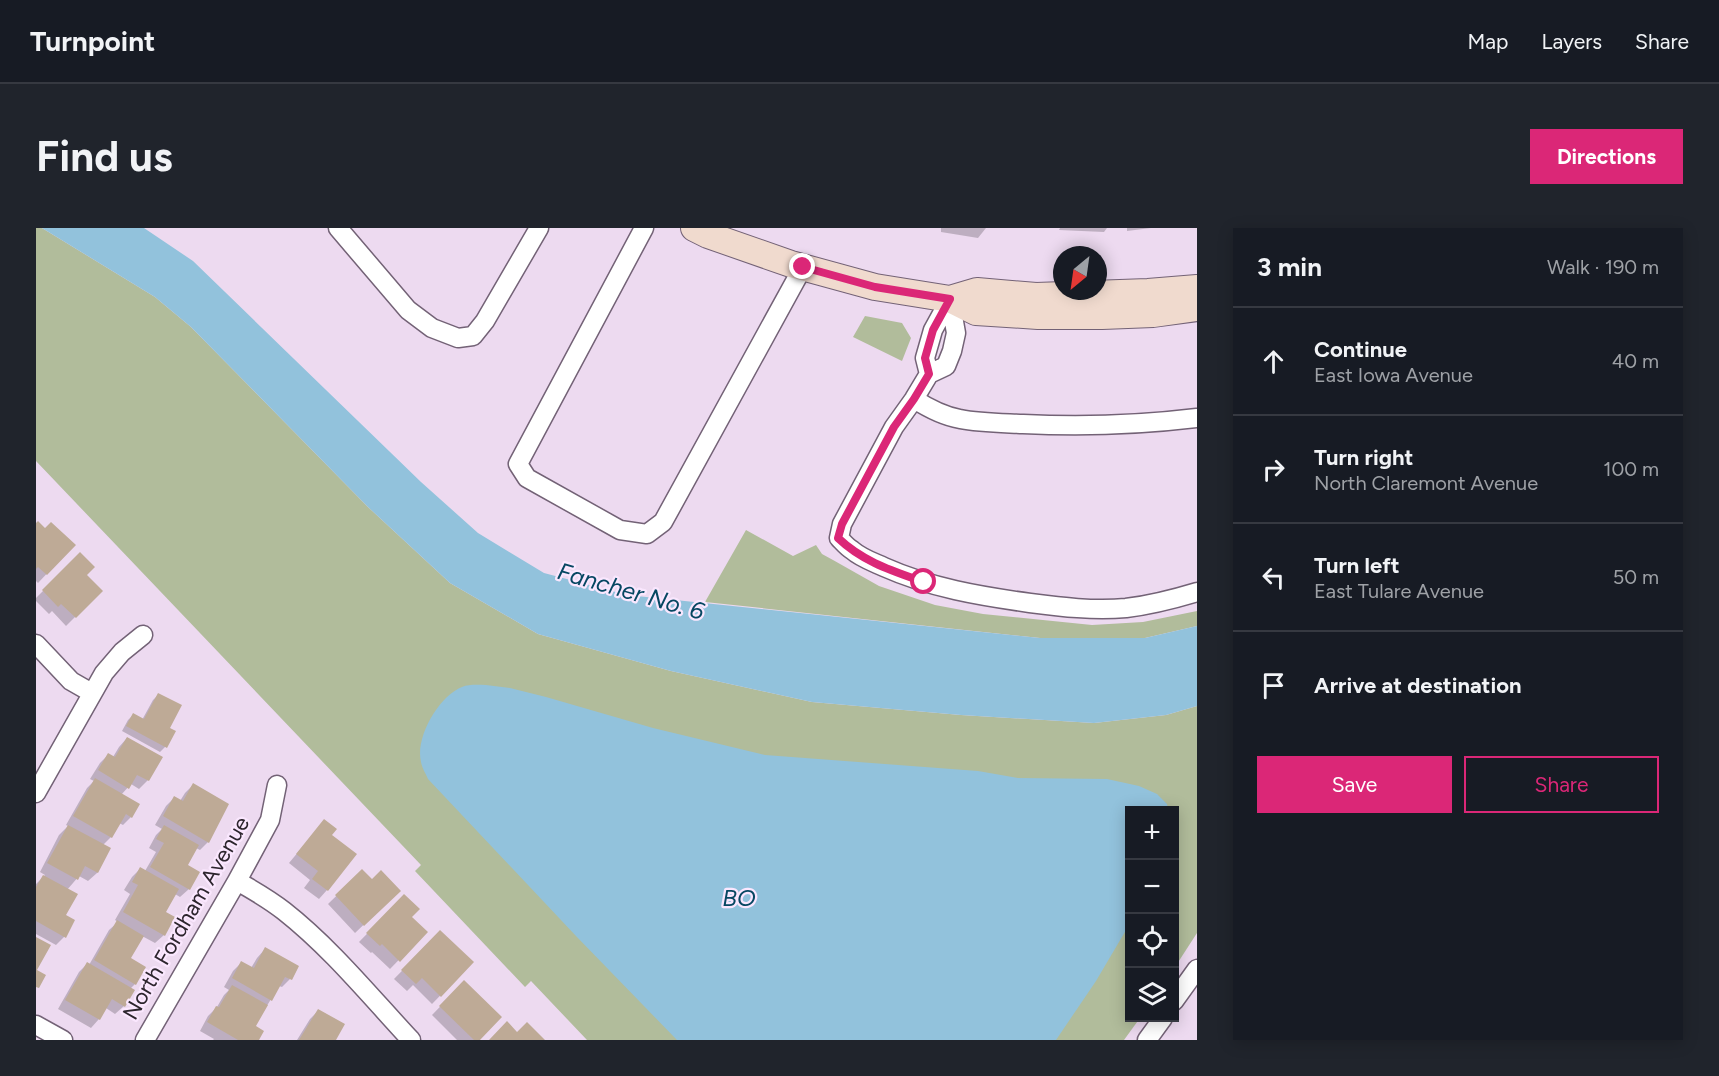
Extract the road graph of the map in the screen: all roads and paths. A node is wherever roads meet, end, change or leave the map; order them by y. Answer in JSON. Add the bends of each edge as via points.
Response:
{"nodes":[{"id":1,"x":338,"y":228,"type":"edge"},
{"id":2,"x":539,"y":228,"type":"edge"},
{"id":3,"x":644,"y":228,"type":"edge"},
{"id":4,"x":694,"y":228,"type":"edge"},
{"id":5,"x":803,"y":267,"type":"junction"},
{"id":6,"x":1197,"y":288,"type":"edge"},
{"id":7,"x":950,"y":299,"type":"junction"},
{"id":8,"x":1197,"y":308,"type":"edge"},
{"id":9,"x":914,"y":399,"type":"junction"},
{"id":10,"x":1197,"y":418,"type":"edge"},
{"id":11,"x":1197,"y":592,"type":"edge"},
{"id":12,"x":143,"y":635,"type":"dead end"},
{"id":13,"x":36,"y":644,"type":"edge"},
{"id":14,"x":92,"y":693,"type":"junction"},
{"id":15,"x":277,"y":785,"type":"dead end"},
{"id":16,"x":36,"y":792,"type":"edge"},
{"id":17,"x":237,"y":881,"type":"junction"},
{"id":18,"x":1197,"y":969,"type":"edge"},
{"id":19,"x":1179,"y":994,"type":"edge"},
{"id":20,"x":1160,"y":1022,"type":"edge"},
{"id":21,"x":36,"y":1024,"type":"edge"},
{"id":22,"x":408,"y":1039,"type":"edge"},
{"id":23,"x":63,"y":1040,"type":"edge"},
{"id":24,"x":145,"y":1040,"type":"edge"},
{"id":25,"x":1147,"y":1040,"type":"edge"}],
"edges":[{"from":1,"to":2,"type":"street","via":[[408,310],[432,327],[458,338],[473,336],[485,321]]},
{"from":3,"to":5,"type":"street","via":[[518,464],[527,478],[620,530],[647,534],[663,522]]},
{"from":4,"to":5,"type":"street"},
{"from":5,"to":7,"type":"street","via":[[875,287]]},
{"from":6,"to":7,"type":"street","via":[[1048,296],[977,291]]},
{"from":7,"to":8,"type":"street","via":[[976,312],[1038,316],[1153,314]]},
{"from":7,"to":9,"type":"street","via":[[956,333],[952,351],[946,366],[929,374]]},
{"from":9,"to":10,"type":"street","via":[[959,419],[1008,424],[1117,425]]},
{"from":9,"to":11,"type":"street","via":[[842,524],[838,538],[851,550],[924,582],[1001,599],[1082,608],[1125,608]]},
{"from":12,"to":14,"type":"street","via":[[122,652]]},
{"from":13,"to":14,"type":"street","via":[[71,681]]},
{"from":14,"to":16,"type":"street"},
{"from":15,"to":17,"type":"street","name":"North Fordham Avenue","via":[[270,820]]},
{"from":17,"to":22,"type":"street","via":[[284,911],[326,949]]},
{"from":17,"to":24,"type":"street","name":"North Fordham Avenue"},
{"from":18,"to":19,"type":"street"},
{"from":20,"to":25,"type":"street"},
{"from":21,"to":23,"type":"street"}]}
